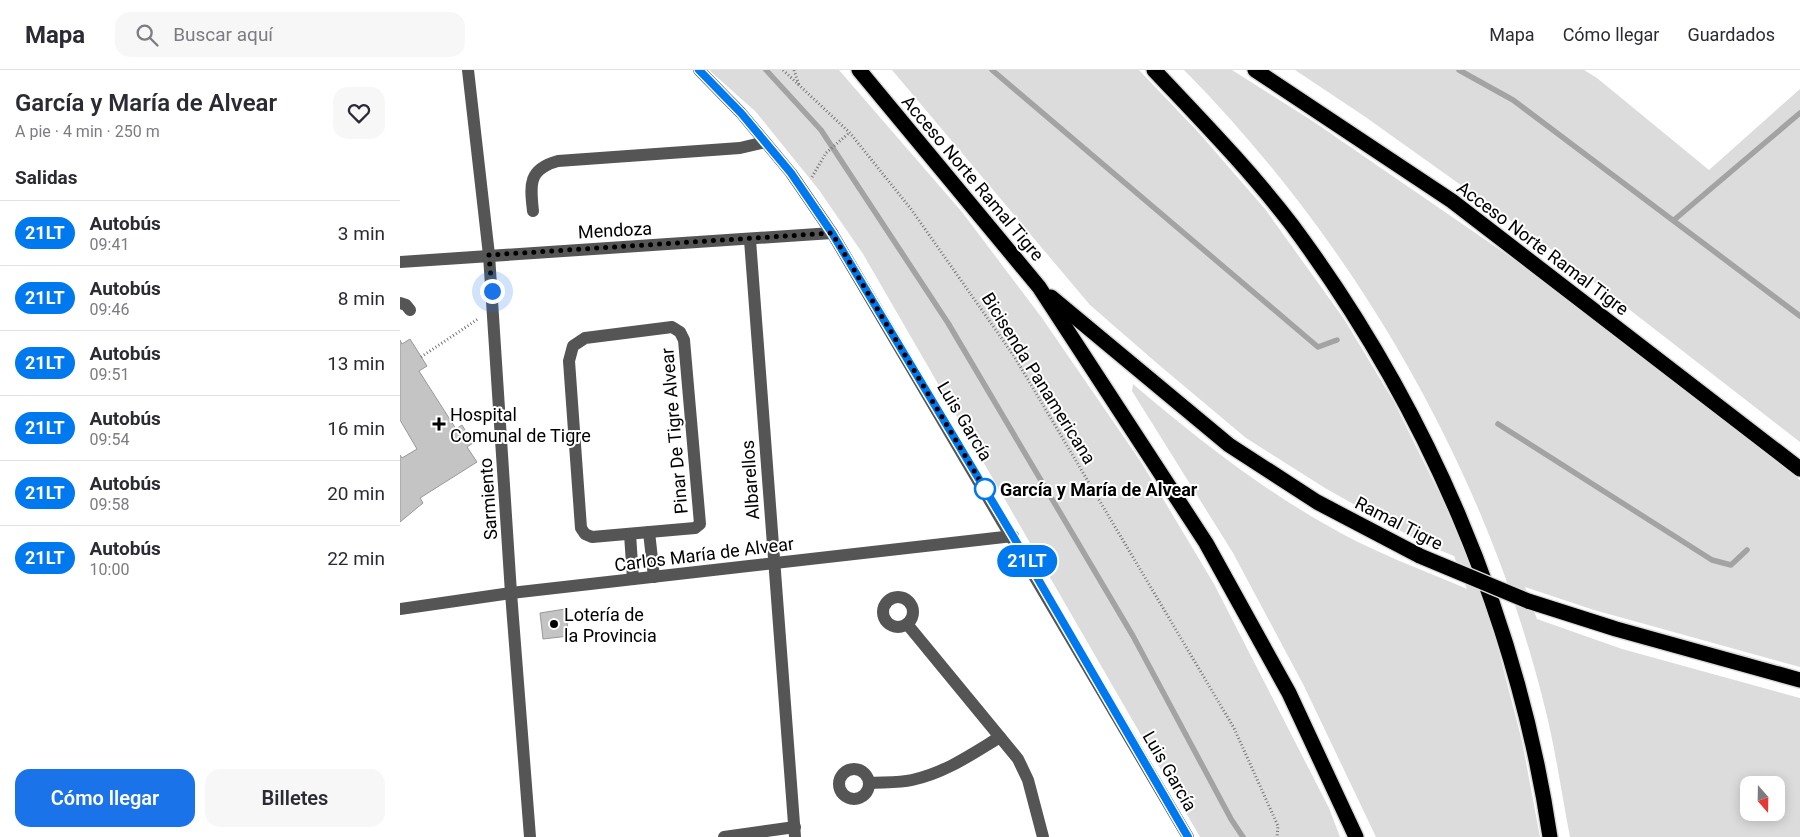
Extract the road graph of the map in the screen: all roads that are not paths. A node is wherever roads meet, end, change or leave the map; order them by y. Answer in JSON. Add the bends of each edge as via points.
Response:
{"nodes":[{"id":1,"x":468,"y":70,"type":"edge"},
{"id":2,"x":699,"y":70,"type":"edge"},
{"id":3,"x":859,"y":70,"type":"edge"},
{"id":4,"x":1154,"y":70,"type":"edge"},
{"id":5,"x":1255,"y":70,"type":"edge"},
{"id":6,"x":765,"y":142,"type":"junction"},
{"id":7,"x":533,"y":211,"type":"dead end"},
{"id":8,"x":832,"y":233,"type":"junction"},
{"id":9,"x":750,"y":240,"type":"junction"},
{"id":10,"x":489,"y":255,"type":"junction"},
{"id":11,"x":400,"y":262,"type":"edge"},
{"id":12,"x":1039,"y":287,"type":"junction"},
{"id":13,"x":1800,"y":469,"type":"edge"},
{"id":14,"x":649,"y":532,"type":"junction"},
{"id":15,"x":630,"y":534,"type":"junction"},
{"id":16,"x":1013,"y":536,"type":"junction"},
{"id":17,"x":773,"y":563,"type":"junction"},
{"id":18,"x":654,"y":577,"type":"junction"},
{"id":19,"x":633,"y":580,"type":"junction"},
{"id":20,"x":511,"y":594,"type":"junction"},
{"id":21,"x":400,"y":609,"type":"edge"},
{"id":22,"x":907,"y":624,"type":"dead end"},
{"id":23,"x":1800,"y":680,"type":"edge"},
{"id":24,"x":1000,"y":737,"type":"junction"},
{"id":25,"x":869,"y":783,"type":"dead end"},
{"id":26,"x":795,"y":832,"type":"edge"},
{"id":27,"x":530,"y":837,"type":"edge"},
{"id":28,"x":724,"y":837,"type":"edge"},
{"id":29,"x":1043,"y":837,"type":"edge"},
{"id":30,"x":1188,"y":837,"type":"edge"},
{"id":31,"x":1356,"y":837,"type":"edge"},
{"id":32,"x":1550,"y":837,"type":"edge"}],
"edges":[{"from":1,"to":10,"type":"street","name":"Sarmiento"},
{"from":2,"to":6,"type":"street","name":"Luis García"},
{"from":3,"to":12,"type":"highway","name":"Acceso Norte Ramal Tigre"},
{"from":4,"to":32,"type":"highway","via":[[1220,139],[1291,224],[1359,324],[1416,424],[1468,535],[1499,617],[1528,721]]},
{"from":5,"to":13,"type":"highway","name":"Acceso Norte Ramal Tigre","via":[[1452,201]]},
{"from":6,"to":7,"type":"street","via":[[740,148],[547,164],[535,174],[530,185]]},
{"from":6,"to":8,"type":"street","name":"Luis García"},
{"from":8,"to":9,"type":"street","name":"Mendoza"},
{"from":8,"to":16,"type":"street","name":"Luis García"},
{"from":9,"to":10,"type":"street","name":"Mendoza"},
{"from":9,"to":17,"type":"street","name":"Albarellos"},
{"from":10,"to":11,"type":"street","name":"Mendoza"},
{"from":10,"to":20,"type":"street","name":"Sarmiento"},
{"from":12,"to":23,"type":"highway","name":"Ramal Tigre","bridge":true,"via":[[1229,445],[1317,502],[1420,556],[1528,601]]},
{"from":12,"to":31,"type":"highway","via":[[1206,543],[1289,693]]},
{"from":14,"to":15,"type":"street","name":"Pinar De Tigre Alvear"},
{"from":14,"to":15,"type":"street","name":"Pinar De Tigre Alvear","via":[[695,528],[700,524],[684,340],[672,327],[584,338],[573,346],[569,361],[581,528],[592,537]]},
{"from":14,"to":18,"type":"street"},
{"from":15,"to":19,"type":"street"},
{"from":16,"to":17,"type":"street","name":"Carlos María de Alvear"},
{"from":16,"to":30,"type":"street","name":"Luis García"},
{"from":17,"to":18,"type":"street","name":"Carlos María de Alvear"},
{"from":17,"to":26,"type":"street","name":"Albarellos"},
{"from":18,"to":19,"type":"street","name":"Carlos María de Alvear"},
{"from":19,"to":20,"type":"street","name":"Carlos María de Alvear"},
{"from":20,"to":21,"type":"street","name":"Carlos María de Alvear"},
{"from":20,"to":27,"type":"street","name":"Sarmiento"},
{"from":22,"to":24,"type":"street"},
{"from":24,"to":25,"type":"street","via":[[930,775]]},
{"from":24,"to":29,"type":"street","via":[[1018,759],[1028,780]]},
{"from":26,"to":28,"type":"street"}]}
